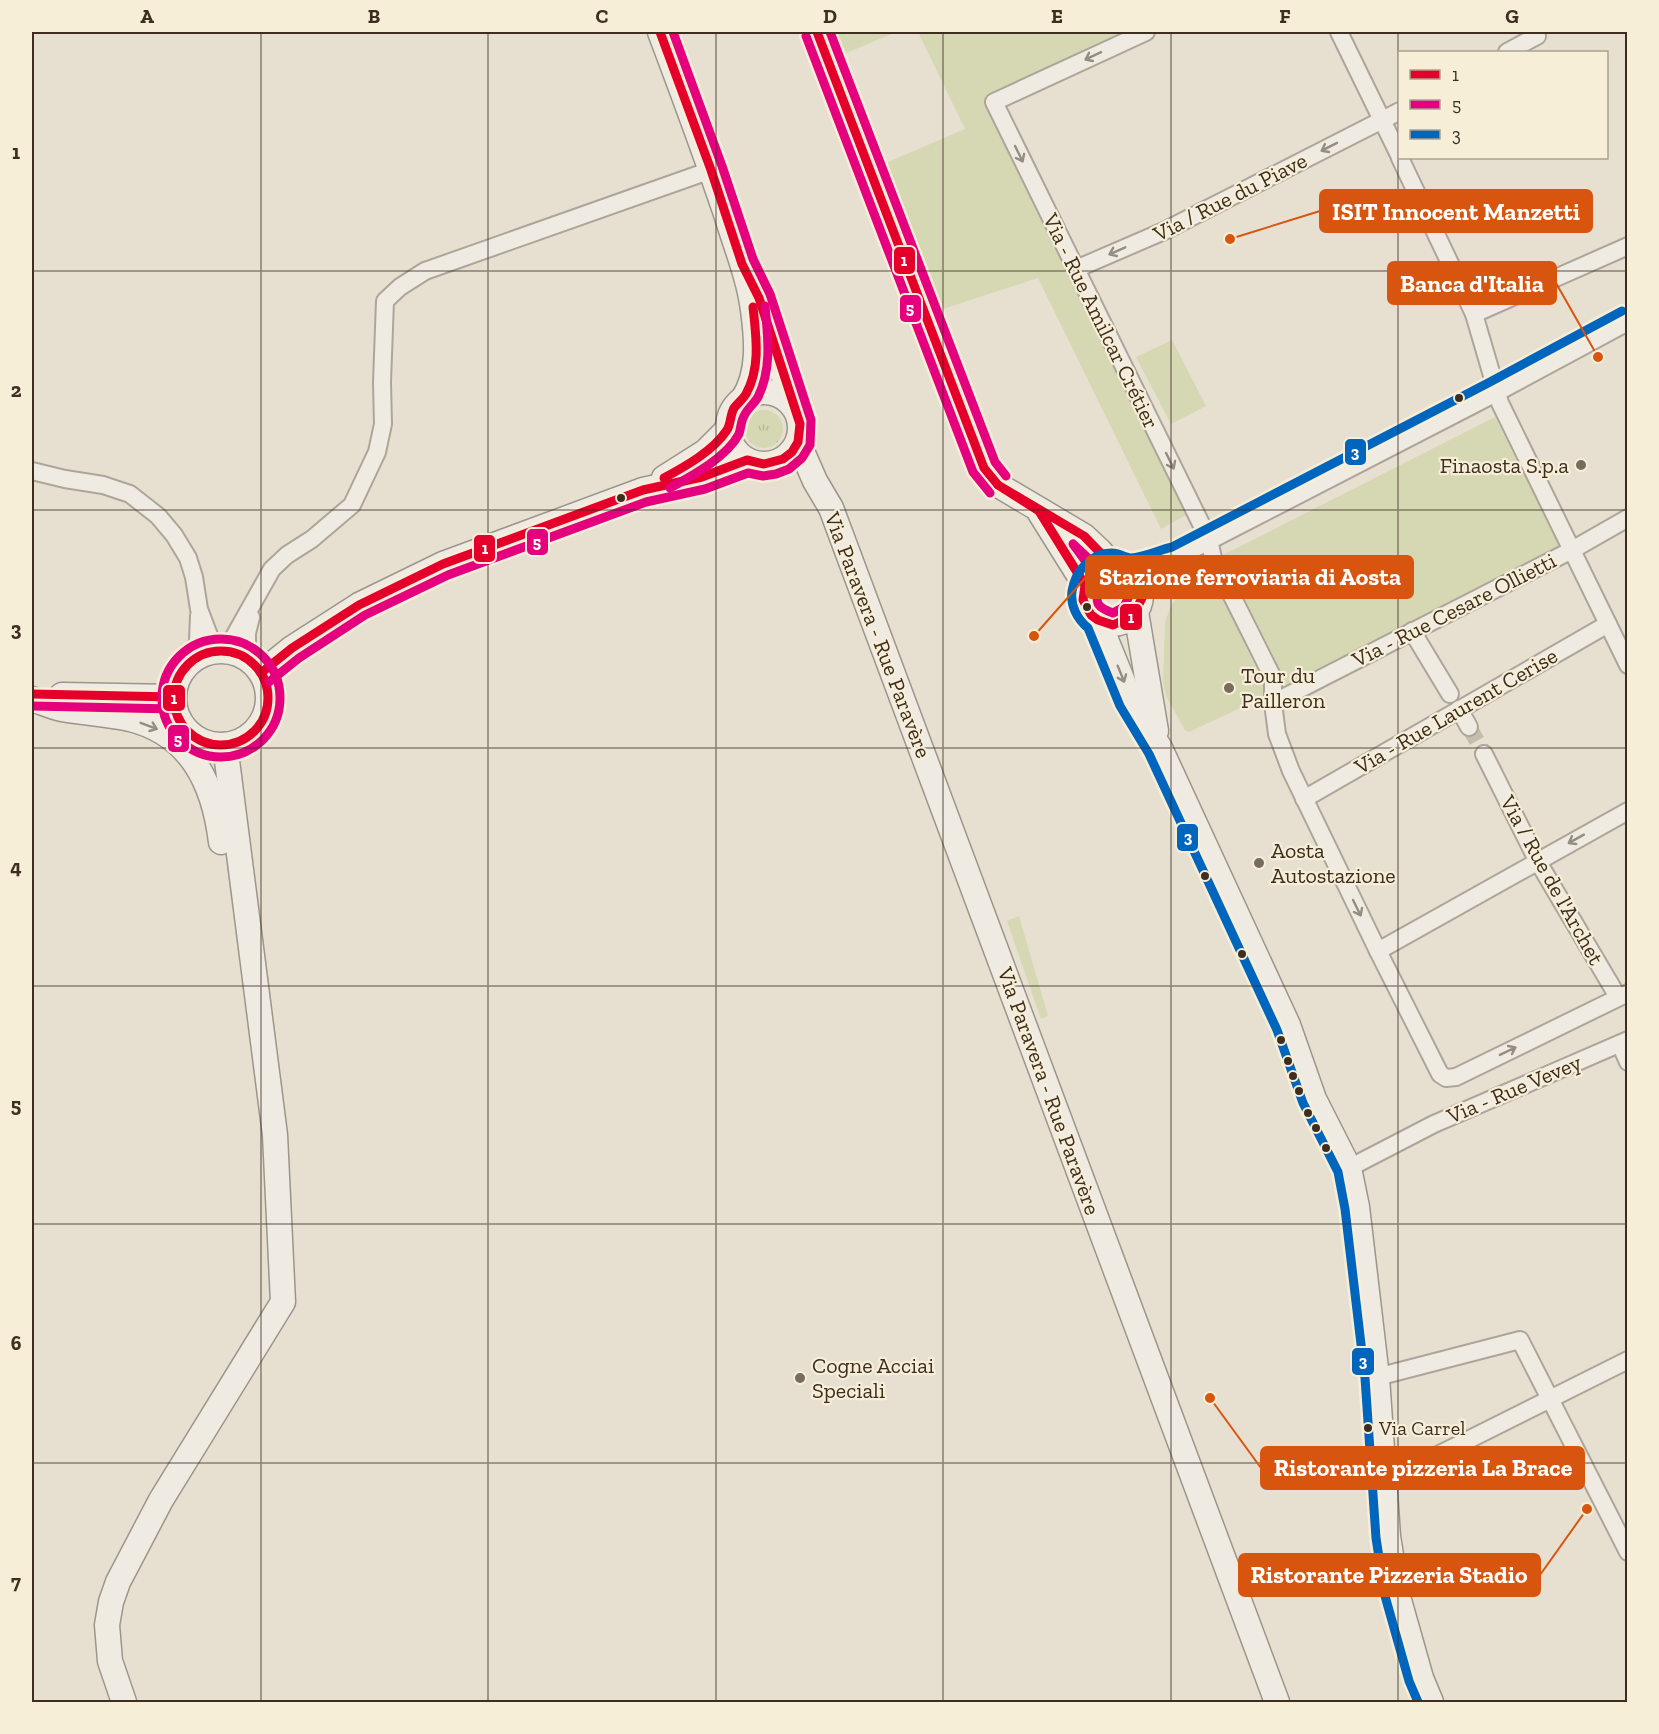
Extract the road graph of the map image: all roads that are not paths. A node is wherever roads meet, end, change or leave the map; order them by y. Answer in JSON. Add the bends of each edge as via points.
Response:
{"nodes":[{"id":1,"x":660,"y":32,"type":"edge"},
{"id":2,"x":817,"y":32,"type":"edge"},
{"id":3,"x":1146,"y":32,"type":"edge"},
{"id":4,"x":1339,"y":32,"type":"edge"},
{"id":5,"x":1536,"y":34,"type":"edge"},
{"id":6,"x":1509,"y":51,"type":"edge"},
{"id":7,"x":1398,"y":112,"type":"edge"},
{"id":8,"x":1381,"y":120,"type":"junction"},
{"id":9,"x":1398,"y":153,"type":"edge"},
{"id":10,"x":1401,"y":159,"type":"edge"},
{"id":11,"x":711,"y":170,"type":"junction"},
{"id":12,"x":1628,"y":246,"type":"edge"},
{"id":13,"x":742,"y":264,"type":"junction"},
{"id":14,"x":1076,"y":269,"type":"junction"},
{"id":15,"x":1474,"y":314,"type":"junction"},
{"id":16,"x":1628,"y":322,"type":"edge"},
{"id":17,"x":1496,"y":393,"type":"junction"},
{"id":18,"x":743,"y":399,"type":"junction"},
{"id":19,"x":793,"y":406,"type":"junction"},
{"id":20,"x":729,"y":428,"type":"junction"},
{"id":21,"x":798,"y":442,"type":"junction"},
{"id":22,"x":747,"y":460,"type":"junction"},
{"id":23,"x":773,"y":463,"type":"junction"},
{"id":24,"x":32,"y":471,"type":"edge"},
{"id":25,"x":815,"y":481,"type":"junction"},
{"id":26,"x":643,"y":489,"type":"junction"},
{"id":27,"x":1039,"y":511,"type":"junction"},
{"id":28,"x":1628,"y":518,"type":"edge"},
{"id":29,"x":1209,"y":540,"type":"junction"},
{"id":30,"x":1572,"y":550,"type":"junction"},
{"id":31,"x":1176,"y":558,"type":"junction"},
{"id":32,"x":1120,"y":568,"type":"junction"},
{"id":33,"x":1084,"y":585,"type":"junction"},
{"id":34,"x":1139,"y":605,"type":"junction"},
{"id":35,"x":199,"y":609,"type":"junction"},
{"id":36,"x":1098,"y":620,"type":"junction"},
{"id":37,"x":1616,"y":629,"type":"edge"},
{"id":38,"x":1412,"y":631,"type":"junction"},
{"id":39,"x":238,"y":658,"type":"junction"},
{"id":40,"x":191,"y":662,"type":"junction"},
{"id":41,"x":1628,"y":665,"type":"edge"},
{"id":42,"x":32,"y":694,"type":"edge"},
{"id":43,"x":1450,"y":694,"type":"dead end"},
{"id":44,"x":174,"y":697,"type":"junction"},
{"id":45,"x":32,"y":699,"type":"edge"},
{"id":46,"x":1273,"y":703,"type":"junction"},
{"id":47,"x":1459,"y":709,"type":"junction"},
{"id":48,"x":1469,"y":727,"type":"tunnel mouth"},
{"id":49,"x":225,"y":745,"type":"junction"},
{"id":50,"x":1160,"y":748,"type":"junction"},
{"id":51,"x":1486,"y":758,"type":"tunnel mouth"},
{"id":52,"x":1304,"y":799,"type":"junction"},
{"id":53,"x":1628,"y":811,"type":"edge"},
{"id":54,"x":1537,"y":860,"type":"junction"},
{"id":55,"x":242,"y":890,"type":"junction"},
{"id":56,"x":1378,"y":951,"type":"junction"},
{"id":57,"x":1623,"y":995,"type":"edge"},
{"id":58,"x":1624,"y":1042,"type":"edge"},
{"id":59,"x":1628,"y":1062,"type":"edge"},
{"id":60,"x":1349,"y":1168,"type":"junction"},
{"id":61,"x":1628,"y":1360,"type":"edge"},
{"id":62,"x":1377,"y":1377,"type":"junction"},
{"id":63,"x":1550,"y":1398,"type":"junction"},
{"id":64,"x":1384,"y":1482,"type":"junction"},
{"id":65,"x":1628,"y":1552,"type":"edge"},
{"id":66,"x":1421,"y":1678,"type":"junction"},
{"id":67,"x":124,"y":1702,"type":"edge"},
{"id":68,"x":1277,"y":1702,"type":"edge"},
{"id":69,"x":1425,"y":1702,"type":"edge"},
{"id":70,"x":1431,"y":1702,"type":"edge"}],
"edges":[{"from":1,"to":11,"type":"street"},
{"from":2,"to":27,"type":"street","via":[[984,468],[998,485]]},
{"from":3,"to":14,"type":"street","name":"Via - Rue Amilcar Crétier","one_way":true,"via":[[993,102]]},
{"from":4,"to":8,"type":"street"},
{"from":5,"to":6,"type":"street"},
{"from":7,"to":8,"type":"street","name":"Via / Rue du Piave"},
{"from":8,"to":9,"type":"street"},
{"from":8,"to":14,"type":"street","name":"Via / Rue du Piave","one_way":true,"via":[[1164,231]]},
{"from":10,"to":15,"type":"street"},
{"from":11,"to":13,"type":"street"},
{"from":11,"to":39,"type":"street","via":[[425,271],[385,301],[383,424],[377,452],[352,505],[272,569],[255,598]]},
{"from":12,"to":15,"type":"street"},
{"from":13,"to":18,"type":"street","via":[[753,308],[756,350],[752,379]]},
{"from":13,"to":19,"type":"street","via":[[759,298]]},
{"from":14,"to":29,"type":"street","name":"Via - Rue Amilcar Crétier","one_way":true},
{"from":15,"to":17,"type":"street"},
{"from":16,"to":17,"type":"street"},
{"from":17,"to":29,"type":"street"},
{"from":17,"to":30,"type":"street"},
{"from":18,"to":19,"type":"street","via":[[756,393],[770,393]]},
{"from":18,"to":20,"type":"street","via":[[730,417]]},
{"from":19,"to":21,"type":"street","via":[[800,424]]},
{"from":20,"to":22,"type":"street","via":[[737,452]]},
{"from":20,"to":26,"type":"street","via":[[698,457]]},
{"from":21,"to":23,"type":"street","via":[[792,452]]},
{"from":21,"to":25,"type":"street","name":"Via Paravera - Rue Paravère"},
{"from":22,"to":23,"type":"street"},
{"from":22,"to":26,"type":"street","via":[[702,477]]},
{"from":23,"to":25,"type":"street"},
{"from":24,"to":35,"type":"street","via":[[102,485],[130,494],[148,506],[188,558]]},
{"from":25,"to":68,"type":"street","name":"Via Paravera - Rue Paravère","via":[[831,508]]},
{"from":26,"to":39,"type":"street","via":[[442,564],[359,605],[292,648]]},
{"from":27,"to":32,"type":"street","via":[[1084,536]]},
{"from":27,"to":33,"type":"street"},
{"from":28,"to":30,"type":"street","name":"Via - Rue Cesare Ollietti"},
{"from":29,"to":31,"type":"street"},
{"from":29,"to":46,"type":"street","name":"Via - Rue Amilcar Crétier","via":[[1213,558],[1273,678]]},
{"from":30,"to":37,"type":"street"},
{"from":30,"to":38,"type":"street","name":"Via - Rue Cesare Ollietti"},
{"from":31,"to":32,"type":"street"},
{"from":31,"to":34,"type":"street"},
{"from":32,"to":33,"type":"street","via":[[1094,572]]},
{"from":32,"to":34,"type":"street","via":[[1139,583]]},
{"from":33,"to":36,"type":"street","via":[[1083,600]]},
{"from":34,"to":36,"type":"street","via":[[1121,623],[1113,625]]},
{"from":34,"to":50,"type":"street"},
{"from":35,"to":39,"type":"street"},
{"from":35,"to":40,"type":"street","via":[[198,641]]},
{"from":36,"to":50,"type":"street","one_way":true,"via":[[1131,701]]},
{"from":37,"to":41,"type":"street"},
{"from":37,"to":47,"type":"street","name":"Via - Rue Laurent Cerise"},
{"from":38,"to":43,"type":"street"},
{"from":38,"to":46,"type":"street","name":"Via - Rue Cesare Ollietti"},
{"from":39,"to":40,"type":"street","via":[[202,654]]},
{"from":39,"to":49,"type":"street","via":[[266,683],[268,704],[261,724],[245,739]]},
{"from":40,"to":44,"type":"street","via":[[178,679]]},
{"from":42,"to":44,"type":"street"},
{"from":44,"to":49,"type":"street","via":[[179,719],[193,736],[203,742]]},
{"from":45,"to":55,"type":"street","one_way":true,"via":[[60,709],[130,720],[155,728],[175,741],[196,762],[211,791],[223,852]]},
{"from":46,"to":52,"type":"street","name":"Via - Rue Amilcar Crétier","via":[[1277,734]]},
{"from":47,"to":48,"type":"street"},
{"from":47,"to":52,"type":"street","name":"Via - Rue Laurent Cerise"},
{"from":49,"to":55,"type":"street"},
{"from":50,"to":60,"type":"street","via":[[1288,1024],[1314,1099]]},
{"from":51,"to":54,"type":"street","name":"Via / Rue de l'Archet"},
{"from":52,"to":56,"type":"street","name":"Via - Rue Amilcar Crétier","one_way":true},
{"from":53,"to":54,"type":"street","one_way":true},
{"from":54,"to":56,"type":"street"},
{"from":54,"to":57,"type":"street","name":"Via / Rue de l'Archet"},
{"from":55,"to":67,"type":"street","via":[[275,1135],[283,1302],[161,1500],[118,1582],[107,1625],[110,1661]]},
{"from":56,"to":57,"type":"street","name":"Via - Rue Amilcar Crétier","one_way":true,"via":[[1440,1074],[1446,1078],[1456,1077]]},
{"from":58,"to":59,"type":"street"},
{"from":58,"to":60,"type":"street","name":"Via - Rue Vevey","via":[[1434,1124]]},
{"from":60,"to":62,"type":"street","via":[[1358,1207]]},
{"from":61,"to":63,"type":"street"},
{"from":62,"to":63,"type":"street","via":[[1520,1340]]},
{"from":62,"to":64,"type":"street"},
{"from":63,"to":64,"type":"street"},
{"from":63,"to":65,"type":"street"},
{"from":64,"to":66,"type":"street","via":[[1397,1593]]},
{"from":66,"to":69,"type":"street"},
{"from":66,"to":70,"type":"street"}]}
